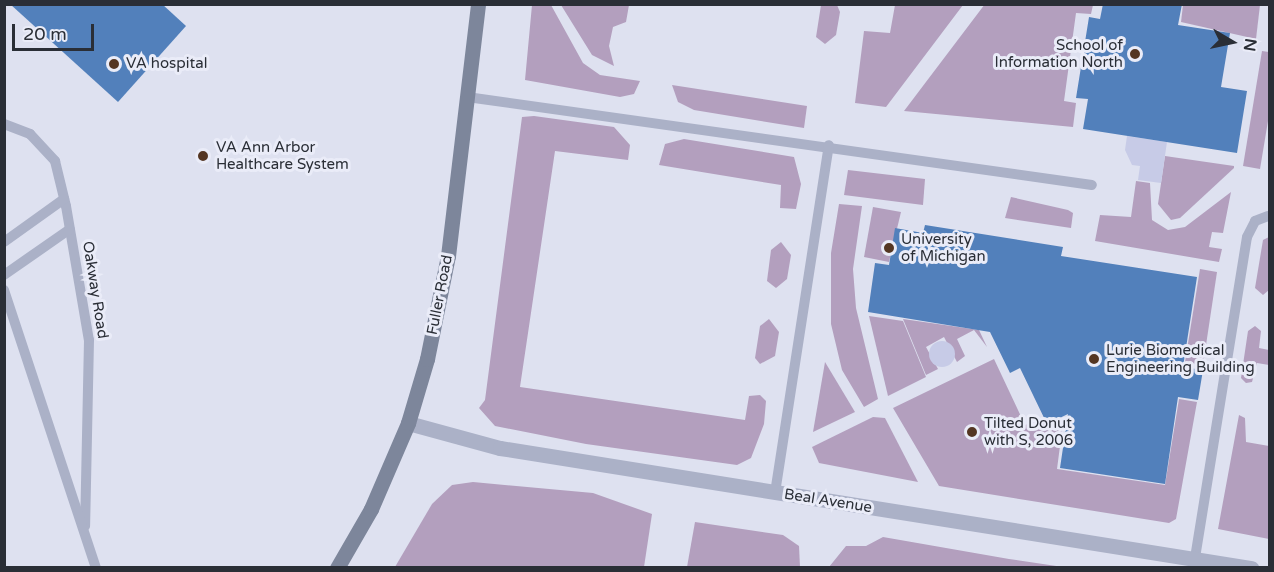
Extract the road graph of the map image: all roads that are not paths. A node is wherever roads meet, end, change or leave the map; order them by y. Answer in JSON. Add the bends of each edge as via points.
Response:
{"nodes":[{"id":1,"x":478,"y":4,"type":"edge"},
{"id":2,"x":467,"y":97,"type":"junction"},
{"id":3,"x":4,"y":124,"type":"edge"},
{"id":4,"x":829,"y":145,"type":"junction"},
{"id":5,"x":1092,"y":185,"type":"dead end"},
{"id":6,"x":64,"y":199,"type":"junction"},
{"id":7,"x":1268,"y":216,"type":"edge"},
{"id":8,"x":70,"y":229,"type":"junction"},
{"id":9,"x":4,"y":242,"type":"edge"},
{"id":10,"x":4,"y":275,"type":"edge"},
{"id":11,"x":4,"y":290,"type":"edge"},
{"id":12,"x":408,"y":423,"type":"junction"},
{"id":13,"x":775,"y":493,"type":"junction"},
{"id":14,"x":85,"y":526,"type":"junction"},
{"id":15,"x":1195,"y":558,"type":"junction"},
{"id":16,"x":96,"y":567,"type":"edge"},
{"id":17,"x":337,"y":567,"type":"edge"},
{"id":18,"x":1251,"y":567,"type":"edge"}],
"edges":[{"from":1,"to":2,"type":"main road","name":"Fuller Road"},
{"from":2,"to":4,"type":"lane"},
{"from":2,"to":12,"type":"main road","name":"Fuller Road","via":[[448,256]]},
{"from":3,"to":6,"type":"lane","name":"Oakway Road","via":[[30,134],[55,161]]},
{"from":4,"to":5,"type":"lane"},
{"from":4,"to":13,"type":"lane"},
{"from":6,"to":8,"type":"lane","name":"Oakway Road"},
{"from":6,"to":9,"type":"lane"},
{"from":7,"to":15,"type":"lane","via":[[1255,221],[1247,237]]},
{"from":8,"to":10,"type":"lane"},
{"from":8,"to":14,"type":"lane","name":"Oakway Road","via":[[89,340]]},
{"from":11,"to":14,"type":"lane","name":"Oakway Road"},
{"from":12,"to":13,"type":"street","name":"Beal Avenue","via":[[500,448]]},
{"from":12,"to":17,"type":"main road","name":"Fuller Road","via":[[371,509]]},
{"from":13,"to":15,"type":"street","name":"Beal Avenue"},
{"from":14,"to":16,"type":"lane","name":"Oakway Road"},
{"from":15,"to":18,"type":"street","name":"Beal Avenue"}]}
